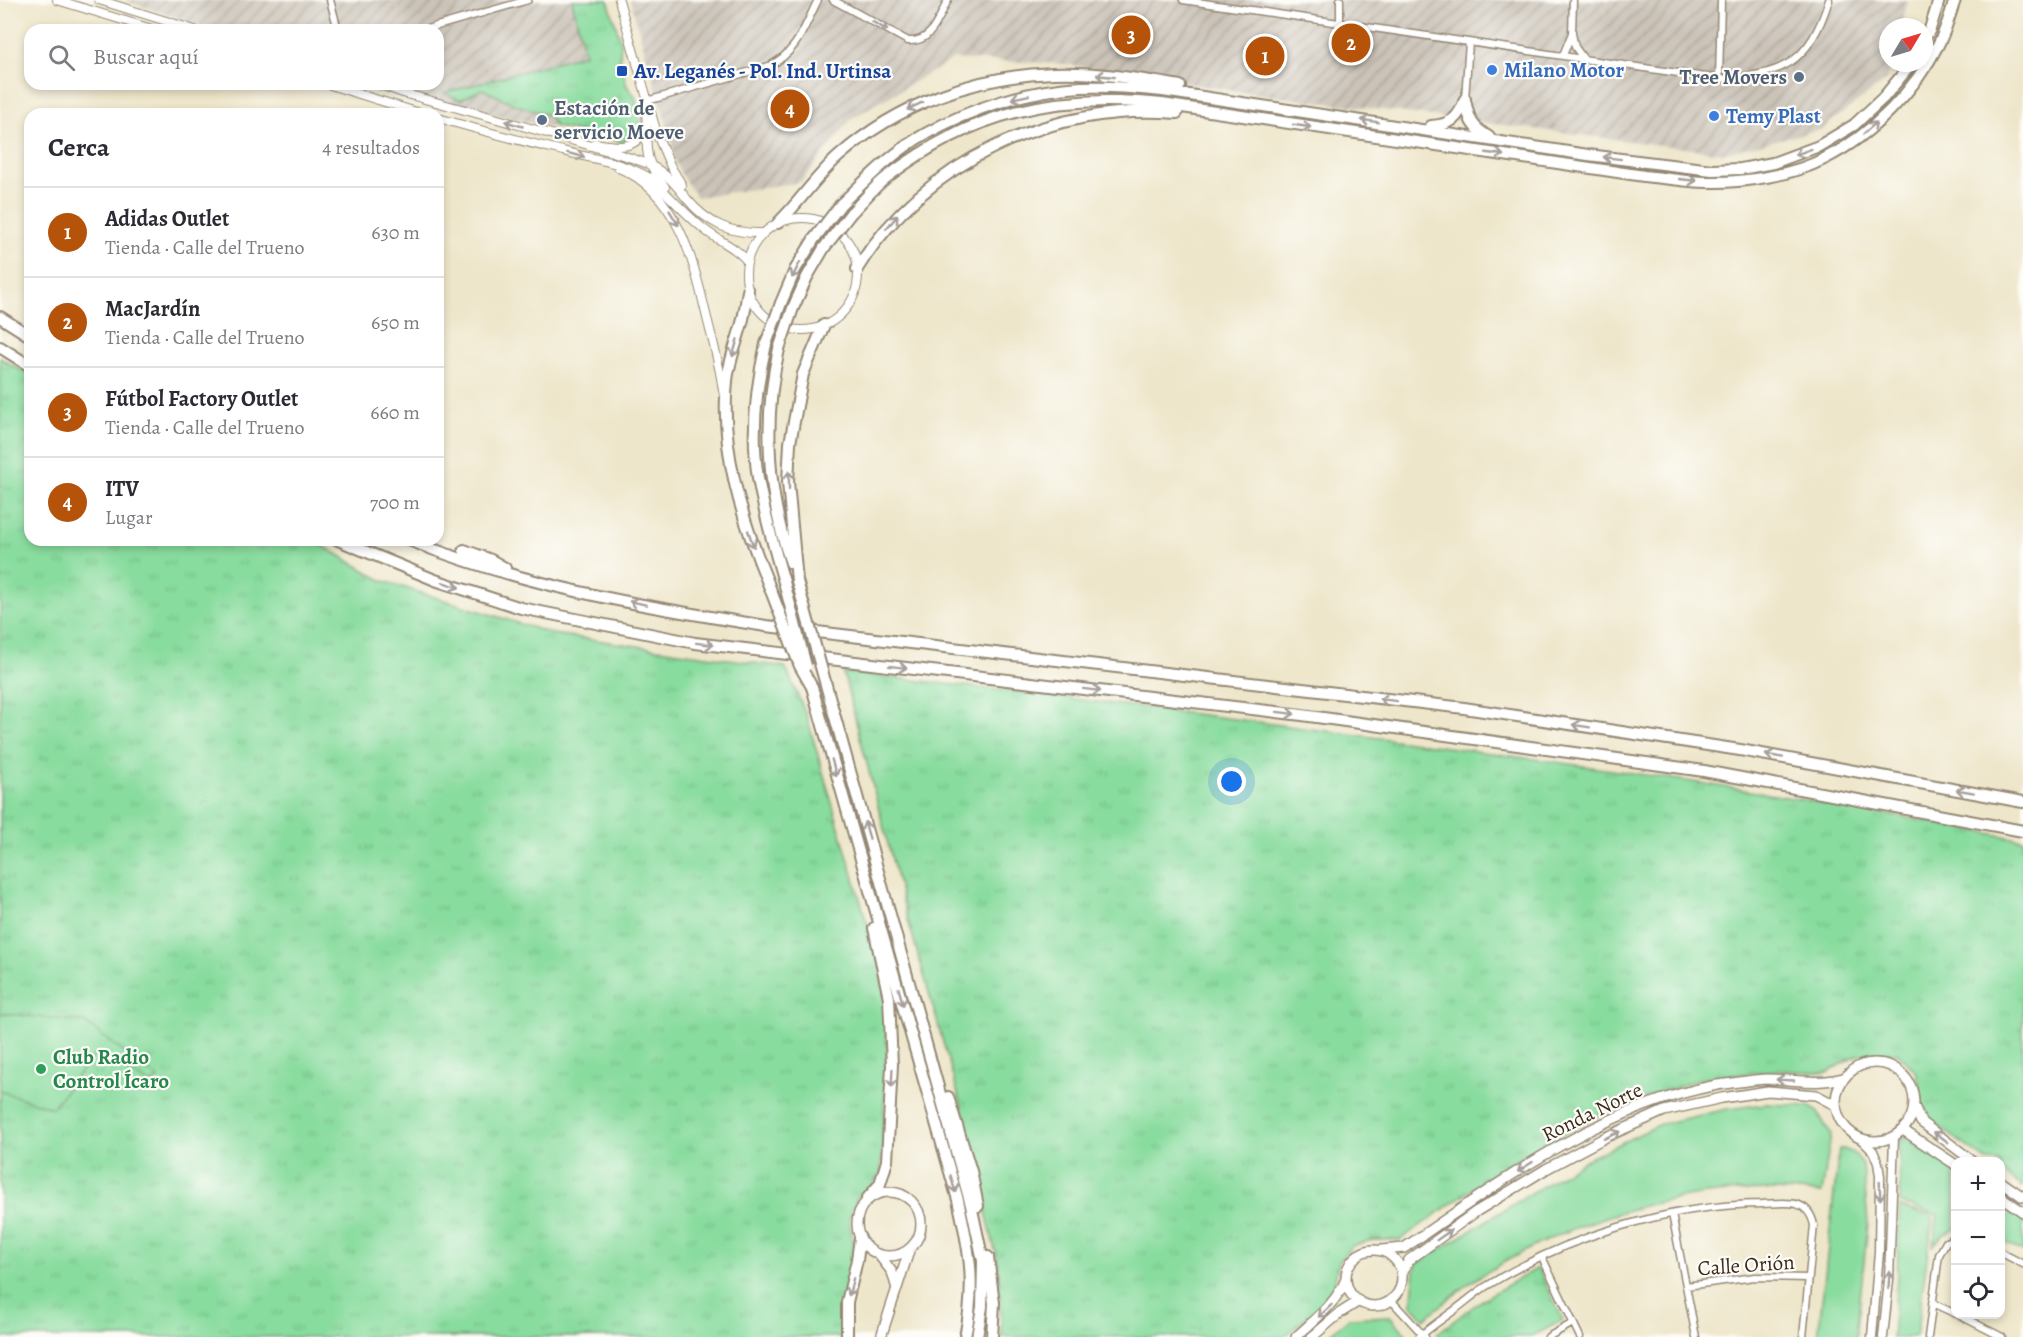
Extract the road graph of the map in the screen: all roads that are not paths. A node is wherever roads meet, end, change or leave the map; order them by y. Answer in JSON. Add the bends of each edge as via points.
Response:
{"nodes":[{"id":1,"x":57,"y":0,"type":"edge"},
{"id":2,"x":99,"y":0,"type":"edge"},
{"id":3,"x":330,"y":0,"type":"edge"},
{"id":4,"x":528,"y":0,"type":"edge"},
{"id":5,"x":619,"y":0,"type":"edge"},
{"id":6,"x":818,"y":0,"type":"edge"},
{"id":7,"x":833,"y":0,"type":"edge"},
{"id":8,"x":948,"y":0,"type":"edge"},
{"id":9,"x":1183,"y":0,"type":"edge"},
{"id":10,"x":1340,"y":0,"type":"edge"},
{"id":11,"x":1573,"y":0,"type":"edge"},
{"id":12,"x":1720,"y":0,"type":"edge"},
{"id":13,"x":1829,"y":0,"type":"edge"},
{"id":14,"x":1939,"y":0,"type":"edge"},
{"id":15,"x":1955,"y":0,"type":"edge"},
{"id":16,"x":1933,"y":19,"type":"edge"},
{"id":17,"x":1340,"y":23,"type":"junction"},
{"id":18,"x":135,"y":24,"type":"edge"},
{"id":19,"x":176,"y":24,"type":"edge"},
{"id":20,"x":336,"y":24,"type":"edge"},
{"id":21,"x":444,"y":24,"type":"edge"},
{"id":22,"x":1572,"y":33,"type":"junction"},
{"id":23,"x":1469,"y":42,"type":"junction"},
{"id":24,"x":1563,"y":55,"type":"junction"},
{"id":25,"x":1583,"y":58,"type":"junction"},
{"id":26,"x":1905,"y":72,"type":"edge"},
{"id":27,"x":1719,"y":79,"type":"junction"},
{"id":28,"x":346,"y":90,"type":"edge"},
{"id":29,"x":395,"y":90,"type":"edge"},
{"id":30,"x":1465,"y":99,"type":"junction"},
{"id":31,"x":647,"y":100,"type":"junction"},
{"id":32,"x":1245,"y":102,"type":"junction"},
{"id":33,"x":404,"y":108,"type":"edge"},
{"id":34,"x":1244,"y":118,"type":"junction"},
{"id":35,"x":444,"y":120,"type":"edge"},
{"id":36,"x":647,"y":124,"type":"junction"},
{"id":37,"x":1406,"y":127,"type":"junction"},
{"id":38,"x":571,"y":140,"type":"junction"},
{"id":39,"x":1495,"y":140,"type":"junction"},
{"id":40,"x":595,"y":159,"type":"junction"},
{"id":41,"x":651,"y":166,"type":"junction"},
{"id":42,"x":705,"y":215,"type":"junction"},
{"id":43,"x":690,"y":216,"type":"junction"},
{"id":44,"x":778,"y":223,"type":"junction"},
{"id":45,"x":763,"y":232,"type":"junction"},
{"id":46,"x":747,"y":261,"type":"junction"},
{"id":47,"x":857,"y":269,"type":"junction"},
{"id":48,"x":748,"y":291,"type":"junction"},
{"id":49,"x":0,"y":316,"type":"edge"},
{"id":50,"x":824,"y":325,"type":"junction"},
{"id":51,"x":24,"y":332,"type":"edge"},
{"id":52,"x":0,"y":347,"type":"edge"},
{"id":53,"x":24,"y":362,"type":"edge"},
{"id":54,"x":726,"y":422,"type":"junction"},
{"id":55,"x":353,"y":546,"type":"edge"},
{"id":56,"x":424,"y":546,"type":"edge"},
{"id":57,"x":464,"y":550,"type":"dead end"},
{"id":58,"x":524,"y":578,"type":"junction"},
{"id":59,"x":797,"y":580,"type":"junction"},
{"id":60,"x":812,"y":687,"type":"junction"},
{"id":61,"x":2023,"y":802,"type":"edge"},
{"id":62,"x":849,"y":820,"type":"junction"},
{"id":63,"x":2023,"y":831,"type":"edge"},
{"id":64,"x":883,"y":886,"type":"junction"},
{"id":65,"x":1843,"y":1078,"type":"junction"},
{"id":66,"x":1836,"y":1105,"type":"junction"},
{"id":67,"x":1915,"y":1106,"type":"junction"},
{"id":68,"x":1903,"y":1130,"type":"junction"},
{"id":69,"x":1894,"y":1137,"type":"junction"},
{"id":70,"x":1861,"y":1139,"type":"junction"},
{"id":71,"x":1969,"y":1157,"type":"edge"},
{"id":72,"x":1951,"y":1162,"type":"edge"},
{"id":73,"x":2005,"y":1184,"type":"edge"},
{"id":74,"x":2023,"y":1197,"type":"edge"},
{"id":75,"x":867,"y":1199,"type":"junction"},
{"id":76,"x":2005,"y":1200,"type":"edge"},
{"id":77,"x":2023,"y":1212,"type":"edge"},
{"id":78,"x":1672,"y":1214,"type":"junction"},
{"id":79,"x":860,"y":1238,"type":"junction"},
{"id":80,"x":1951,"y":1240,"type":"edge"},
{"id":81,"x":910,"y":1248,"type":"junction"},
{"id":82,"x":1382,"y":1250,"type":"junction"},
{"id":83,"x":2005,"y":1254,"type":"edge"},
{"id":84,"x":879,"y":1255,"type":"junction"},
{"id":85,"x":1542,"y":1257,"type":"junction"},
{"id":86,"x":2023,"y":1264,"type":"edge"},
{"id":87,"x":1402,"y":1273,"type":"junction"},
{"id":88,"x":1808,"y":1278,"type":"junction"},
{"id":89,"x":1346,"y":1279,"type":"junction"},
{"id":90,"x":1686,"y":1286,"type":"junction"},
{"id":91,"x":897,"y":1292,"type":"junction"},
{"id":92,"x":1391,"y":1300,"type":"junction"},
{"id":93,"x":1359,"y":1301,"type":"junction"},
{"id":94,"x":1932,"y":1303,"type":"junction"},
{"id":95,"x":1951,"y":1312,"type":"edge"},
{"id":96,"x":1966,"y":1319,"type":"edge"},
{"id":97,"x":1573,"y":1323,"type":"junction"},
{"id":98,"x":1422,"y":1336,"type":"edge"},
{"id":99,"x":848,"y":1337,"type":"edge"},
{"id":100,"x":881,"y":1337,"type":"edge"},
{"id":101,"x":965,"y":1337,"type":"edge"},
{"id":102,"x":977,"y":1337,"type":"edge"},
{"id":103,"x":992,"y":1337,"type":"edge"},
{"id":104,"x":1296,"y":1337,"type":"edge"},
{"id":105,"x":1312,"y":1337,"type":"edge"},
{"id":106,"x":1548,"y":1337,"type":"edge"},
{"id":107,"x":1580,"y":1337,"type":"edge"},
{"id":108,"x":1696,"y":1337,"type":"edge"},
{"id":109,"x":1803,"y":1337,"type":"edge"},
{"id":110,"x":1872,"y":1337,"type":"edge"},
{"id":111,"x":1883,"y":1337,"type":"edge"},
{"id":112,"x":1928,"y":1337,"type":"edge"},
{"id":113,"x":2002,"y":1337,"type":"edge"}],
"edges":[{"from":1,"to":18,"type":"street"},
{"from":2,"to":19,"type":"street"},
{"from":3,"to":20,"type":"street"},
{"from":4,"to":21,"type":"street"},
{"from":5,"to":31,"type":"street"},
{"from":6,"to":31,"type":"street","via":[[794,46],[778,61]]},
{"from":7,"to":8,"type":"street","one_way":true,"via":[[908,41],[918,42],[928,37]]},
{"from":9,"to":17,"type":"street"},
{"from":10,"to":17,"type":"street"},
{"from":11,"to":22,"type":"street"},
{"from":12,"to":27,"type":"street"},
{"from":13,"to":27,"type":"street","via":[[1816,36],[1788,63],[1759,76]]},
{"from":14,"to":16,"type":"highway"},
{"from":34,"to":15,"type":"highway","one_way":true,"via":[[1708,183],[1776,176],[1824,160],[1861,136],[1895,105],[1940,42]]},
{"from":17,"to":23,"type":"street"},
{"from":22,"to":24,"type":"street"},
{"from":22,"to":25,"type":"street"},
{"from":23,"to":24,"type":"street"},
{"from":23,"to":30,"type":"street"},
{"from":24,"to":25,"type":"street"},
{"from":25,"to":27,"type":"street"},
{"from":26,"to":39,"type":"highway","one_way":true,"via":[[1854,125],[1819,146],[1773,163],[1712,170]]},
{"from":28,"to":33,"type":"street"},
{"from":38,"to":29,"type":"street","one_way":true},
{"from":30,"to":37,"type":"highway","via":[[1454,121],[1440,126]]},
{"from":30,"to":39,"type":"highway","via":[[1477,130]]},
{"from":31,"to":36,"type":"street"},
{"from":31,"to":42,"type":"street","via":[[671,167]]},
{"from":37,"to":32,"type":"highway","one_way":true},
{"from":32,"to":44,"type":"highway","one_way":true,"via":[[1206,90],[1102,75],[1055,73],[1009,77],[959,89],[914,105],[869,133],[838,156]]},
{"from":32,"to":60,"type":"highway","one_way":true,"bridge":true,"via":[[1112,87],[1080,87],[1009,99],[967,113],[923,135],[877,169],[841,204],[814,239],[795,270],[766,344],[756,398],[755,437],[758,477]]},
{"from":47,"to":34,"type":"highway","one_way":true,"via":[[907,207],[960,165],[1008,140],[1087,117],[1156,111]]},
{"from":34,"to":59,"type":"highway","bridge":true,"via":[[1121,100],[1036,106],[972,126],[930,146],[885,179],[851,213],[824,248],[793,308],[779,349],[770,403],[771,467],[784,545]]},
{"from":35,"to":40,"type":"street","one_way":true},
{"from":36,"to":38,"type":"street","via":[[642,136],[628,146]]},
{"from":36,"to":41,"type":"street","via":[[646,152]]},
{"from":37,"to":39,"type":"highway"},
{"from":38,"to":41,"type":"street"},
{"from":40,"to":43,"type":"street","via":[[641,172]]},
{"from":40,"to":54,"type":"street","one_way":true,"via":[[645,184],[680,228],[721,375]]},
{"from":41,"to":42,"type":"street","via":[[668,177]]},
{"from":41,"to":43,"type":"street"},
{"from":42,"to":45,"type":"street","via":[[729,230]]},
{"from":43,"to":46,"type":"street"},
{"from":44,"to":45,"type":"street"},
{"from":44,"to":47,"type":"street","via":[[798,218],[820,221],[838,231],[852,248]]},
{"from":45,"to":46,"type":"street"},
{"from":46,"to":48,"type":"street"},
{"from":47,"to":50,"type":"street","via":[[851,301],[841,314]]},
{"from":48,"to":50,"type":"street","via":[[757,308],[779,324],[806,330]]},
{"from":48,"to":54,"type":"highway","one_way":true,"via":[[729,369]]},
{"from":49,"to":51,"type":"highway"},
{"from":59,"to":50,"type":"highway","one_way":true,"via":[[788,482],[790,443],[803,374]]},
{"from":52,"to":53,"type":"highway"},
{"from":54,"to":60,"type":"highway","one_way":true,"bridge":true,"via":[[737,496],[751,541]]},
{"from":55,"to":63,"type":"highway","one_way":true,"via":[[435,580],[521,608],[695,643],[1302,715],[1704,771]]},
{"from":56,"to":58,"type":"highway"},
{"from":57,"to":58,"type":"highway"},
{"from":61,"to":58,"type":"highway","one_way":true,"via":[[1740,750],[1464,708],[766,626]]},
{"from":64,"to":59,"type":"highway","one_way":true,"bridge":true},
{"from":60,"to":62,"type":"highway","one_way":true},
{"from":62,"to":75,"type":"highway","one_way":true,"via":[[889,998],[892,1028],[887,1161],[880,1184]]},
{"from":62,"to":101,"type":"highway","one_way":true,"via":[[965,1230],[971,1286]]},
{"from":64,"to":102,"type":"highway","via":[[983,1261]]},
{"from":64,"to":103,"type":"highway","via":[[971,1171],[987,1247],[994,1304]]},
{"from":65,"to":66,"type":"main road"},
{"from":65,"to":67,"type":"main road","via":[[1866,1063],[1892,1066],[1911,1085]]},
{"from":65,"to":82,"type":"main road","name":"Ronda Norte","one_way":true,"via":[[1827,1083],[1766,1079],[1661,1098],[1540,1158],[1404,1248]]},
{"from":66,"to":70,"type":"main road","via":[[1842,1123]]},
{"from":87,"to":66,"type":"main road","name":"Ronda Norte","one_way":true,"via":[[1409,1260],[1477,1211],[1606,1137],[1664,1111],[1768,1091],[1816,1095]]},
{"from":67,"to":68,"type":"main road"},
{"from":71,"to":67,"type":"main road","one_way":true,"via":[[1921,1122]]},
{"from":68,"to":69,"type":"main road"},
{"from":68,"to":72,"type":"main road"},
{"from":69,"to":70,"type":"main road","via":[[1872,1142]]},
{"from":111,"to":69,"type":"main road","one_way":true},
{"from":70,"to":110,"type":"main road","one_way":true,"via":[[1873,1151],[1880,1176]]},
{"from":73,"to":74,"type":"main road"},
{"from":75,"to":79,"type":"main road","via":[[857,1217]]},
{"from":75,"to":81,"type":"main road","via":[[886,1191],[906,1196],[913,1203],[921,1231]]},
{"from":76,"to":77,"type":"main road"},
{"from":78,"to":85,"type":"street","via":[[1616,1227]]},
{"from":78,"to":88,"type":"street","via":[[1740,1204],[1797,1203],[1809,1211],[1814,1225]]},
{"from":78,"to":90,"type":"street"},
{"from":79,"to":84,"type":"main road"},
{"from":79,"to":99,"type":"highway","one_way":true,"via":[[847,1302]]},
{"from":80,"to":94,"type":"street","via":[[1939,1255]]},
{"from":81,"to":84,"type":"main road","via":[[901,1254]]},
{"from":81,"to":91,"type":"main road"},
{"from":82,"to":87,"type":"main road","via":[[1395,1259]]},
{"from":82,"to":89,"type":"main road","via":[[1356,1256]]},
{"from":83,"to":86,"type":"street"},
{"from":84,"to":91,"type":"main road","via":[[892,1272]]},
{"from":85,"to":97,"type":"street"},
{"from":85,"to":98,"type":"street","via":[[1485,1287]]},
{"from":87,"to":92,"type":"main road","via":[[1401,1288]]},
{"from":88,"to":90,"type":"street","name":"Calle Orión","via":[[1755,1277]]},
{"from":88,"to":109,"type":"street"},
{"from":89,"to":93,"type":"main road"},
{"from":89,"to":104,"type":"main road","one_way":true,"via":[[1332,1305]]},
{"from":90,"to":108,"type":"street"},
{"from":91,"to":100,"type":"main road"},
{"from":92,"to":93,"type":"main road","via":[[1375,1306]]},
{"from":92,"to":98,"type":"street"},
{"from":93,"to":105,"type":"main road"},
{"from":94,"to":95,"type":"street"},
{"from":94,"to":112,"type":"street"},
{"from":96,"to":113,"type":"street"},
{"from":97,"to":106,"type":"street"},
{"from":97,"to":107,"type":"street"}]}
